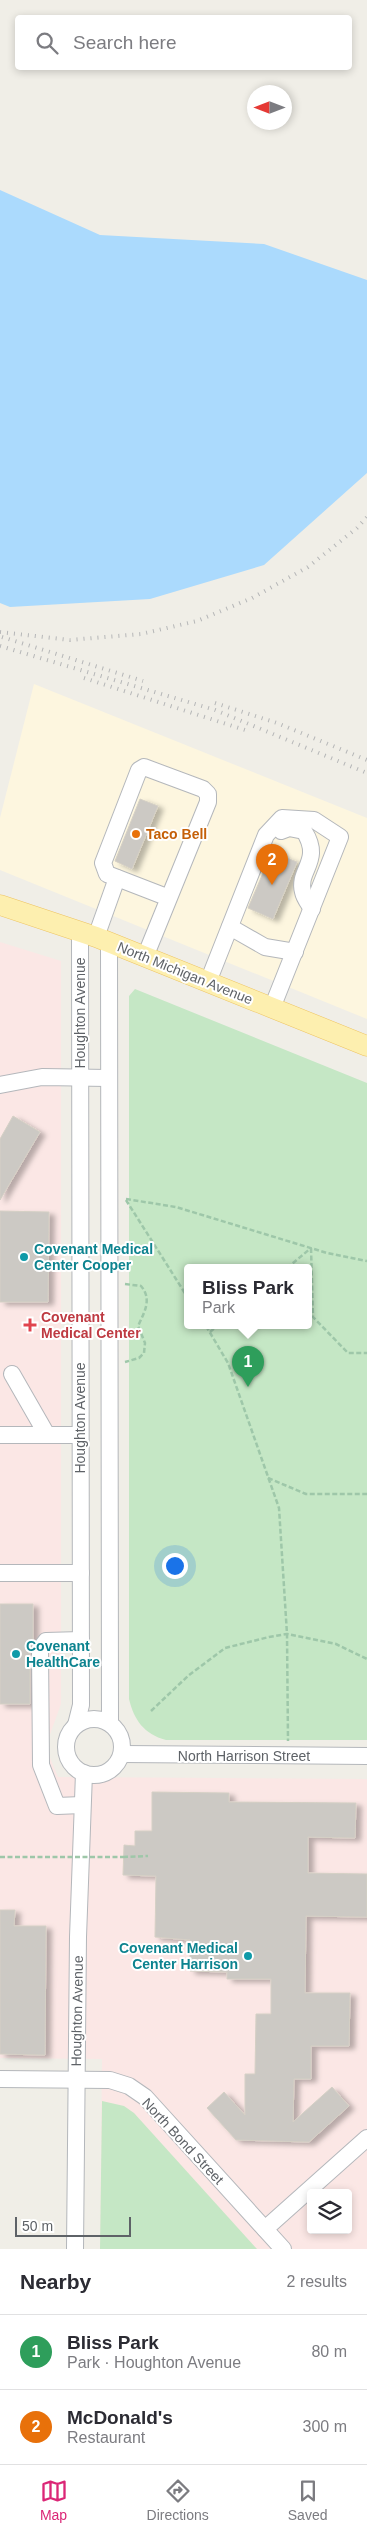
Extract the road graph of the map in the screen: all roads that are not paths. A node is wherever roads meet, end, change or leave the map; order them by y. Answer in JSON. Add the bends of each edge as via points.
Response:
{"nodes":[{"id":1,"x":117,"y":878,"type":"junction"},
{"id":2,"x":169,"y":898,"type":"junction"},
{"id":3,"x":0,"y":905,"type":"edge"},
{"id":4,"x":312,"y":909,"type":"junction"},
{"id":5,"x":231,"y":925,"type":"junction"},
{"id":6,"x":95,"y":937,"type":"junction"},
{"id":7,"x":294,"y":952,"type":"junction"},
{"id":8,"x":145,"y":957,"type":"junction"},
{"id":9,"x":208,"y":982,"type":"junction"},
{"id":10,"x":272,"y":1008,"type":"junction"},
{"id":11,"x":367,"y":1046,"type":"edge"},
{"id":12,"x":80,"y":1077,"type":"junction"},
{"id":13,"x":108,"y":1078,"type":"junction"},
{"id":14,"x":0,"y":1085,"type":"edge"},
{"id":15,"x":12,"y":1374,"type":"dead end"},
{"id":16,"x":0,"y":1435,"type":"edge"},
{"id":17,"x":47,"y":1435,"type":"junction"},
{"id":18,"x":80,"y":1435,"type":"junction"},
{"id":19,"x":0,"y":1573,"type":"edge"},
{"id":20,"x":81,"y":1573,"type":"junction"},
{"id":21,"x":81,"y":1640,"type":"junction"},
{"id":22,"x":110,"y":1722,"type":"junction"},
{"id":23,"x":76,"y":1725,"type":"junction"},
{"id":24,"x":122,"y":1754,"type":"junction"},
{"id":25,"x":367,"y":1756,"type":"edge"},
{"id":26,"x":84,"y":1773,"type":"junction"},
{"id":27,"x":82,"y":1805,"type":"junction"},
{"id":28,"x":0,"y":2079,"type":"edge"},
{"id":29,"x":76,"y":2079,"type":"junction"},
{"id":30,"x":367,"y":2138,"type":"edge"},
{"id":31,"x":264,"y":2229,"type":"junction"},
{"id":32,"x":75,"y":2249,"type":"edge"},
{"id":33,"x":283,"y":2249,"type":"edge"}],
"edges":[{"from":1,"to":2,"type":"street"},
{"from":1,"to":2,"type":"street","via":[[107,874],[103,863],[139,770],[148,767],[203,789],[208,794],[208,802]]},
{"from":1,"to":6,"type":"street"},
{"from":2,"to":8,"type":"street"},
{"from":3,"to":6,"type":"main road","name":"North Michigan Avenue"},
{"from":4,"to":5,"type":"street","via":[[302,885],[312,854],[310,841],[304,831],[289,828],[274,840],[240,921]]},
{"from":4,"to":5,"type":"street","via":[[340,837],[314,820],[282,818],[266,835]]},
{"from":4,"to":7,"type":"street"},
{"from":5,"to":7,"type":"street","via":[[265,947]]},
{"from":5,"to":9,"type":"street"},
{"from":6,"to":8,"type":"main road","name":"North Michigan Avenue"},
{"from":6,"to":12,"type":"street","name":"Houghton Avenue"},
{"from":6,"to":13,"type":"street","name":"Houghton Avenue"},
{"from":7,"to":10,"type":"street"},
{"from":8,"to":9,"type":"main road","name":"North Michigan Avenue"},
{"from":9,"to":10,"type":"main road","name":"North Michigan Avenue"},
{"from":10,"to":11,"type":"main road","name":"North Michigan Avenue"},
{"from":12,"to":13,"type":"street"},
{"from":12,"to":14,"type":"street","via":[[42,1077]]},
{"from":12,"to":18,"type":"street","name":"Houghton Avenue"},
{"from":13,"to":22,"type":"street","name":"Houghton Avenue"},
{"from":15,"to":17,"type":"street"},
{"from":16,"to":17,"type":"street"},
{"from":17,"to":18,"type":"street"},
{"from":18,"to":20,"type":"street","name":"Houghton Avenue"},
{"from":19,"to":20,"type":"street"},
{"from":20,"to":21,"type":"street","name":"Houghton Avenue"},
{"from":21,"to":23,"type":"street","name":"Houghton Avenue","via":[[81,1705]]},
{"from":21,"to":27,"type":"street","via":[[46,1641],[40,1649],[41,1765],[57,1806]]},
{"from":22,"to":23,"type":"street","via":[[92,1719]]},
{"from":22,"to":24,"type":"street","via":[[122,1740]]},
{"from":23,"to":26,"type":"street","via":[[66,1746],[74,1766]]},
{"from":24,"to":25,"type":"street","name":"North Harrison Street"},
{"from":24,"to":26,"type":"street","via":[[112,1769],[97,1774]]},
{"from":26,"to":27,"type":"street","name":"Houghton Avenue"},
{"from":27,"to":29,"type":"street","name":"Houghton Avenue"},
{"from":28,"to":29,"type":"street","name":"North Bond Street"},
{"from":29,"to":31,"type":"street","name":"North Bond Street","via":[[110,2080],[129,2086],[145,2097]]},
{"from":29,"to":32,"type":"street","name":"Houghton Avenue"},
{"from":30,"to":31,"type":"street"},
{"from":31,"to":33,"type":"street","name":"North Bond Street"}]}
